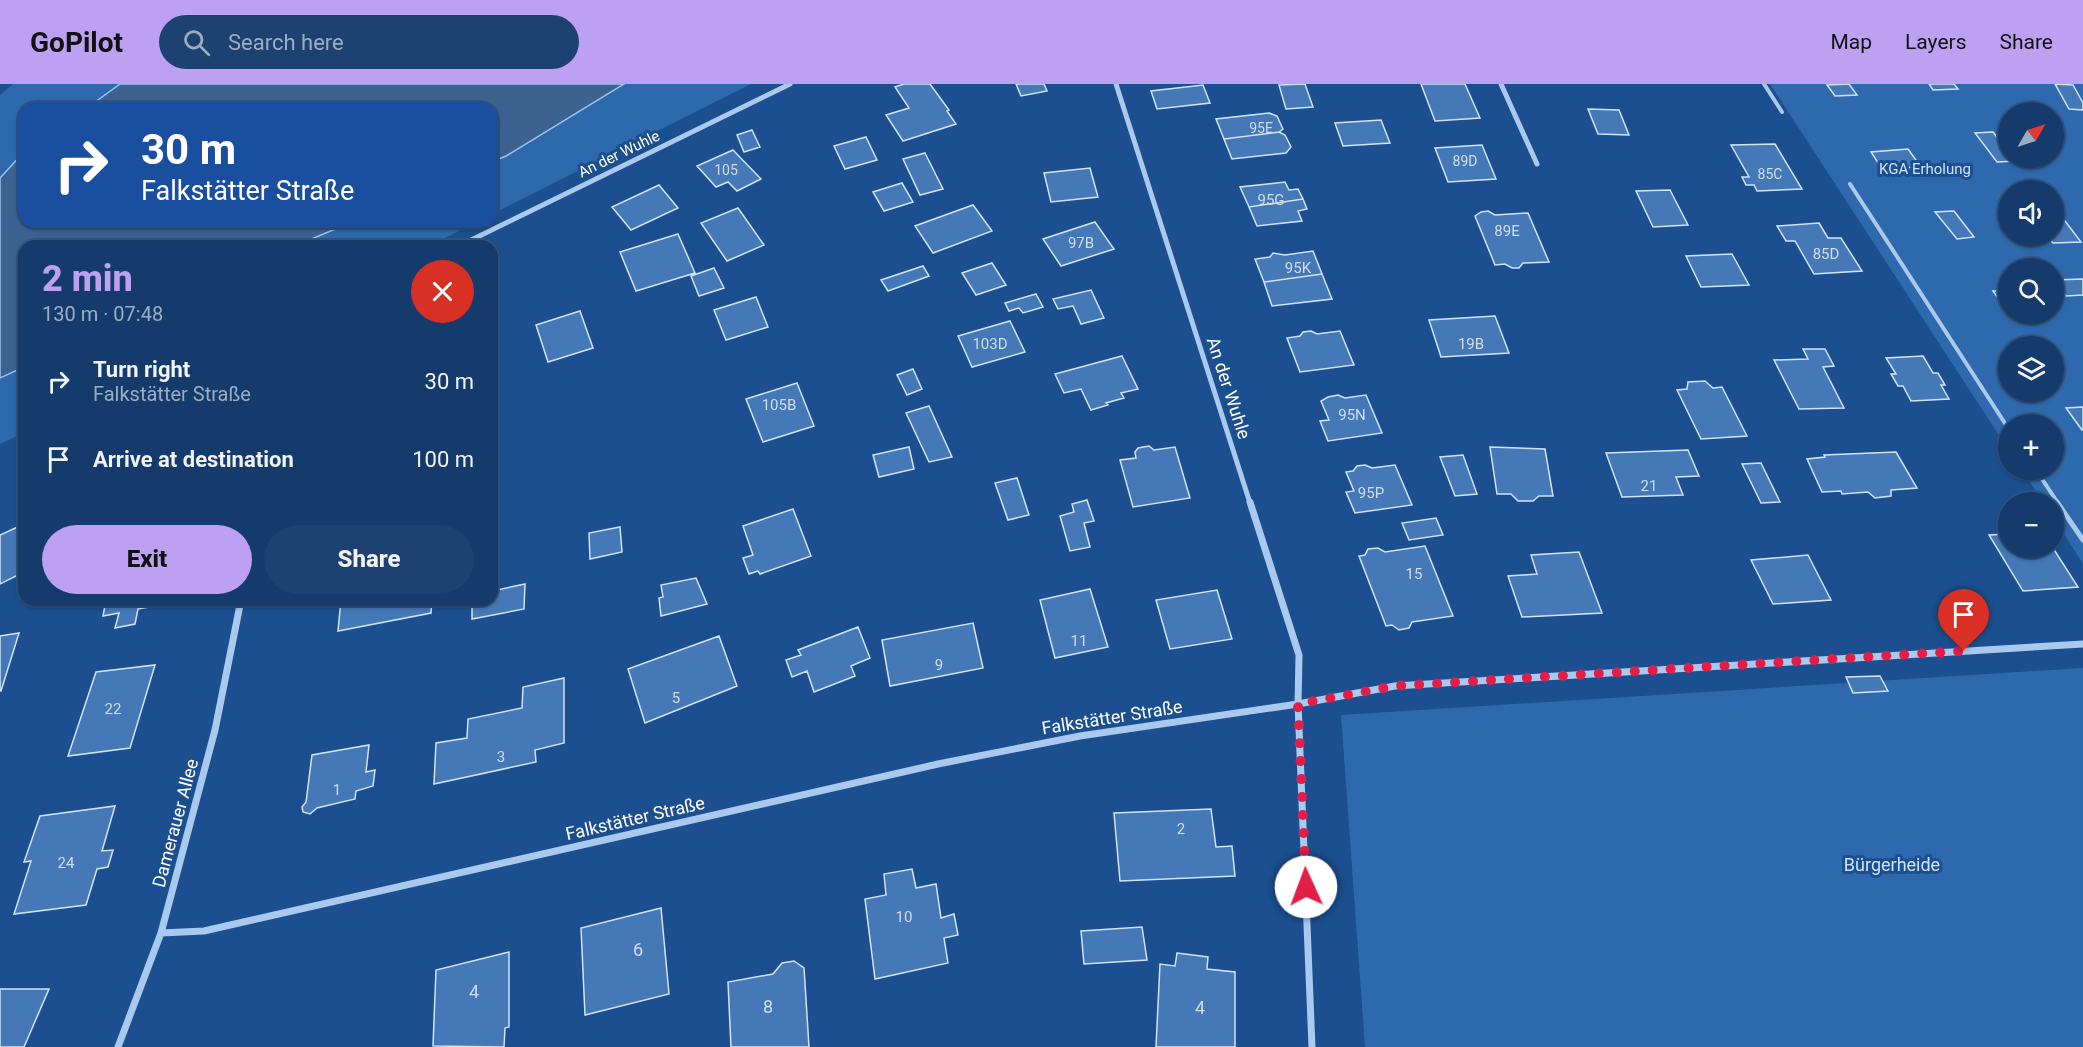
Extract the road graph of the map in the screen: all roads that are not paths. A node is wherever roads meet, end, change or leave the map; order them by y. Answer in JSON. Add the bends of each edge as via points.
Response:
{"nodes":[{"id":1,"x":790,"y":84,"type":"edge"},
{"id":2,"x":1116,"y":84,"type":"edge"},
{"id":3,"x":1501,"y":84,"type":"edge"},
{"id":4,"x":1764,"y":84,"type":"edge"},
{"id":5,"x":1782,"y":112,"type":"dead end"},
{"id":6,"x":1537,"y":165,"type":"dead end"},
{"id":7,"x":1850,"y":184,"type":"dead end"},
{"id":8,"x":498,"y":227,"type":"edge"},
{"id":9,"x":496,"y":228,"type":"edge"},
{"id":10,"x":471,"y":240,"type":"edge"},
{"id":11,"x":1999,"y":414,"type":"edge"},
{"id":12,"x":2043,"y":480,"type":"edge"},
{"id":13,"x":2083,"y":540,"type":"edge"},
{"id":14,"x":240,"y":606,"type":"edge"},
{"id":15,"x":2083,"y":644,"type":"edge"},
{"id":16,"x":1298,"y":704,"type":"junction"},
{"id":17,"x":162,"y":933,"type":"junction"},
{"id":18,"x":118,"y":1047,"type":"edge"},
{"id":19,"x":1312,"y":1047,"type":"edge"}],
"edges":[{"from":1,"to":8,"type":"street","name":"An der Wuhle"},
{"from":2,"to":16,"type":"street","name":"An der Wuhle","via":[[1299,655]]},
{"from":3,"to":6,"type":"street"},
{"from":4,"to":5,"type":"lane"},
{"from":7,"to":11,"type":"lane"},
{"from":9,"to":10,"type":"street","name":"An der Wuhle"},
{"from":12,"to":13,"type":"lane"},
{"from":14,"to":17,"type":"street","name":"Damerauer Allee","via":[[215,730]]},
{"from":15,"to":16,"type":"street","name":"Falkstätter Straße","via":[[1395,686]]},
{"from":16,"to":17,"type":"street","name":"Falkstätter Straße","via":[[1080,736],[938,764],[204,931]]},
{"from":16,"to":19,"type":"street","name":"An der Wuhle"},
{"from":17,"to":18,"type":"street","name":"Damerauer Allee"}]}
